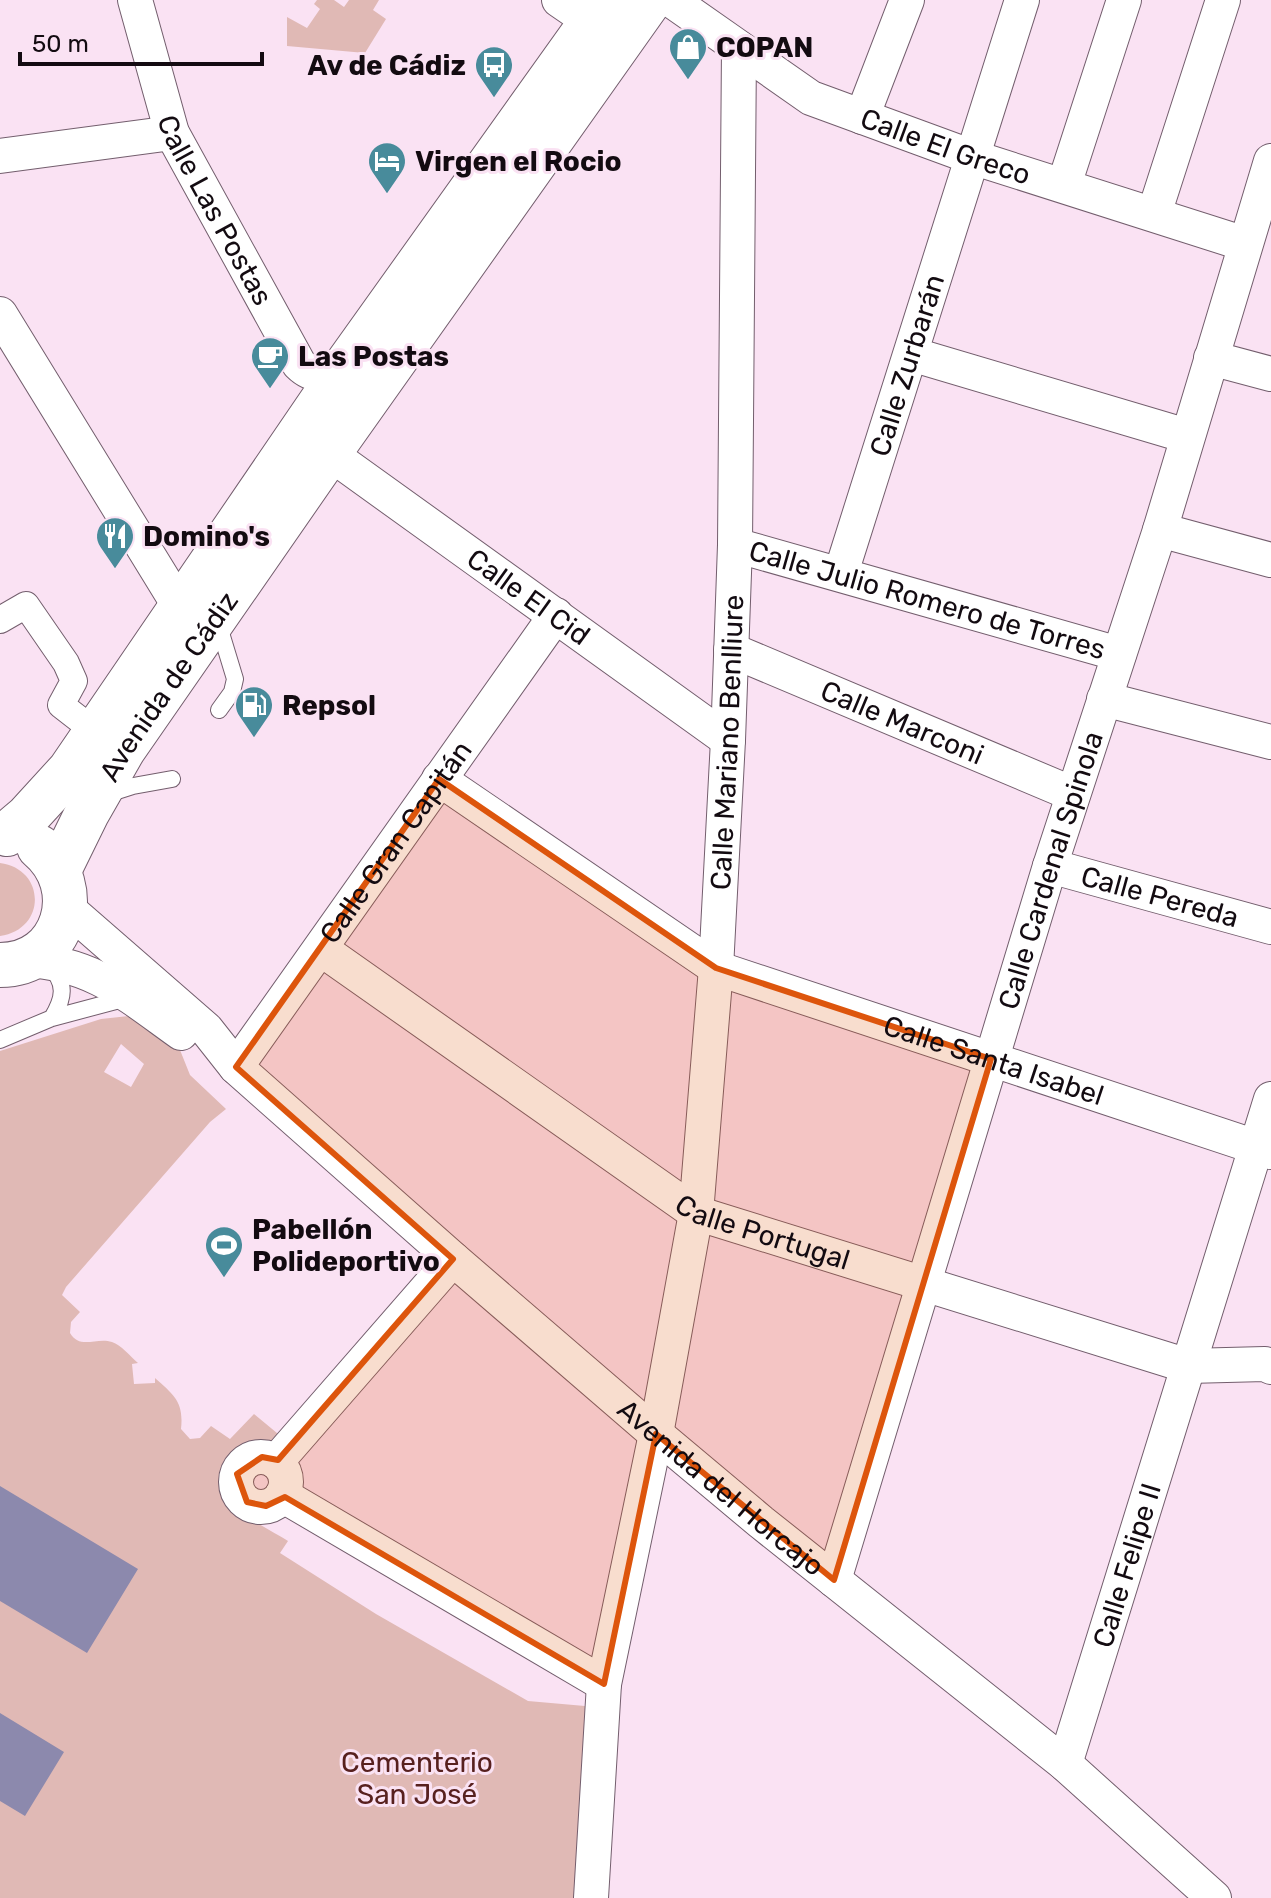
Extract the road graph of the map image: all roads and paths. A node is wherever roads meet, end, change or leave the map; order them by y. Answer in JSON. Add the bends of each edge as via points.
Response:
{"nodes":[{"id":1,"x":135,"y":0,"type":"edge"},
{"id":2,"x":650,"y":0,"type":"edge"},
{"id":3,"x":671,"y":0,"type":"edge"},
{"id":4,"x":907,"y":0,"type":"edge"},
{"id":5,"x":1022,"y":0,"type":"edge"},
{"id":6,"x":1124,"y":0,"type":"edge"},
{"id":7,"x":1223,"y":0,"type":"edge"},
{"id":8,"x":585,"y":7,"type":"edge"},
{"id":9,"x":739,"y":48,"type":"junction"},
{"id":10,"x":862,"y":117,"type":"junction"},
{"id":11,"x":172,"y":133,"type":"junction"},
{"id":12,"x":0,"y":156,"type":"edge"},
{"id":13,"x":972,"y":157,"type":"junction"},
{"id":14,"x":1269,"y":172,"type":"edge"},
{"id":15,"x":1064,"y":185,"type":"junction"},
{"id":16,"x":1154,"y":214,"type":"junction"},
{"id":17,"x":1245,"y":244,"type":"junction"},
{"id":18,"x":0,"y":314,"type":"edge"},
{"id":19,"x":911,"y":354,"type":"junction"},
{"id":20,"x":1211,"y":358,"type":"junction"},
{"id":21,"x":345,"y":367,"type":"junction"},
{"id":22,"x":1271,"y":374,"type":"edge"},
{"id":23,"x":1187,"y":436,"type":"junction"},
{"id":24,"x":329,"y":453,"type":"junction"},
{"id":25,"x":1160,"y":530,"type":"junction"},
{"id":26,"x":735,"y":545,"type":"junction"},
{"id":27,"x":1271,"y":560,"type":"edge"},
{"id":28,"x":841,"y":573,"type":"junction"},
{"id":29,"x":200,"y":608,"type":"junction"},
{"id":30,"x":556,"y":615,"type":"junction"},
{"id":31,"x":0,"y":620,"type":"edge"},
{"id":32,"x":731,"y":650,"type":"junction"},
{"id":33,"x":1119,"y":654,"type":"junction"},
{"id":34,"x":1104,"y":699,"type":"junction"},
{"id":35,"x":219,"y":710,"type":"dead end"},
{"id":36,"x":79,"y":719,"type":"dead end"},
{"id":37,"x":728,"y":740,"type":"junction"},
{"id":38,"x":1271,"y":742,"type":"edge"},
{"id":39,"x":172,"y":779,"type":"dead end"},
{"id":40,"x":439,"y":779,"type":"junction"},
{"id":41,"x":1073,"y":794,"type":"junction"},
{"id":42,"x":93,"y":802,"type":"junction"},
{"id":43,"x":3,"y":834,"type":"edge"},
{"id":44,"x":1050,"y":866,"type":"junction"},
{"id":45,"x":62,"y":888,"type":"junction"},
{"id":46,"x":1271,"y":927,"type":"edge"},
{"id":47,"x":321,"y":949,"type":"junction"},
{"id":48,"x":22,"y":962,"type":"edge"},
{"id":49,"x":716,"y":968,"type":"junction"},
{"id":50,"x":130,"y":997,"type":"junction"},
{"id":51,"x":52,"y":1018,"type":"junction"},
{"id":52,"x":0,"y":1040,"type":"edge"},
{"id":53,"x":991,"y":1059,"type":"junction"},
{"id":54,"x":236,"y":1067,"type":"junction"},
{"id":55,"x":1271,"y":1099,"type":"edge"},
{"id":56,"x":1263,"y":1149,"type":"edge"},
{"id":57,"x":696,"y":1213,"type":"junction"},
{"id":58,"x":453,"y":1259,"type":"junction"},
{"id":59,"x":923,"y":1283,"type":"junction"},
{"id":60,"x":1188,"y":1366,"type":"junction"},
{"id":61,"x":1271,"y":1367,"type":"edge"},
{"id":62,"x":656,"y":1434,"type":"junction"},
{"id":63,"x":276,"y":1462,"type":"junction"},
{"id":64,"x":282,"y":1495,"type":"junction"},
{"id":65,"x":834,"y":1580,"type":"junction"},
{"id":66,"x":604,"y":1684,"type":"junction"},
{"id":67,"x":1065,"y":1764,"type":"junction"},
{"id":68,"x":591,"y":1898,"type":"edge"},
{"id":69,"x":1214,"y":1898,"type":"edge"}],
"edges":[{"from":1,"to":11,"type":"street","name":"Calle Las Postas"},
{"from":2,"to":24,"type":"main road","name":"Avenida de Cádiz"},
{"from":3,"to":9,"type":"street","name":"Calle El Greco"},
{"from":4,"to":10,"type":"street"},
{"from":5,"to":13,"type":"street","name":"Calle Zurbarán"},
{"from":6,"to":15,"type":"street"},
{"from":7,"to":16,"type":"street"},
{"from":8,"to":21,"type":"main road","name":"Avenida de Cádiz"},
{"from":9,"to":10,"type":"street","name":"Calle El Greco","via":[[811,98]]},
{"from":9,"to":26,"type":"street","name":"Calle Mariano Benlliure"},
{"from":10,"to":13,"type":"street","name":"Calle El Greco"},
{"from":11,"to":12,"type":"street"},
{"from":11,"to":21,"type":"street","name":"Calle Las Postas","via":[[299,364],[316,374]]},
{"from":13,"to":15,"type":"street","name":"Calle El Greco"},
{"from":13,"to":19,"type":"street","name":"Calle Zurbarán"},
{"from":14,"to":17,"type":"street","name":"Calle Cardenal Spinola"},
{"from":15,"to":16,"type":"street","name":"Calle El Greco"},
{"from":16,"to":17,"type":"street","name":"Calle El Greco"},
{"from":17,"to":20,"type":"street","name":"Calle Cardenal Spinola"},
{"from":18,"to":29,"type":"street"},
{"from":19,"to":23,"type":"street"},
{"from":19,"to":28,"type":"street","name":"Calle Zurbarán"},
{"from":20,"to":22,"type":"street"},
{"from":20,"to":23,"type":"street","name":"Calle Cardenal Spinola"},
{"from":21,"to":29,"type":"main road","name":"Avenida de Cádiz"},
{"from":23,"to":25,"type":"street","name":"Calle Cardenal Spinola"},
{"from":24,"to":29,"type":"main road","name":"Avenida de Cádiz"},
{"from":24,"to":30,"type":"street","name":"Calle El Cid"},
{"from":25,"to":27,"type":"street"},
{"from":25,"to":33,"type":"street","name":"Calle Cardenal Spinola"},
{"from":26,"to":28,"type":"street","name":"Calle Julio Romero de Torres"},
{"from":26,"to":32,"type":"street","name":"Calle Mariano Benlliure"},
{"from":28,"to":33,"type":"street","name":"Calle Julio Romero de Torres"},
{"from":29,"to":35,"type":"lane","via":[[219,631],[235,679]]},
{"from":29,"to":42,"type":"main road","name":"Avenida de Cádiz"},
{"from":29,"to":43,"type":"main road","name":"Avenida de Cádiz","via":[[44,800]]},
{"from":30,"to":37,"type":"street","name":"Calle El Cid"},
{"from":30,"to":40,"type":"street","name":"Calle Gran Capitán"},
{"from":31,"to":36,"type":"street","via":[[26,605],[66,663],[74,681],[61,705]]},
{"from":32,"to":37,"type":"street","name":"Calle Mariano Benlliure"},
{"from":32,"to":41,"type":"street","name":"Calle Marconi"},
{"from":33,"to":34,"type":"street","name":"Calle Cardenal Spinola"},
{"from":34,"to":38,"type":"street"},
{"from":34,"to":41,"type":"street","name":"Calle Cardenal Spinola"},
{"from":37,"to":49,"type":"street","name":"Calle Mariano Benlliure"},
{"from":39,"to":42,"type":"lane","via":[[133,786]]},
{"from":40,"to":47,"type":"street","name":"Calle Gran Capitán"},
{"from":40,"to":49,"type":"street","name":"Calle Santa Isabel"},
{"from":41,"to":44,"type":"street","name":"Calle Cardenal Spinola"},
{"from":42,"to":45,"type":"main road","name":"Avenida de Cádiz"},
{"from":43,"to":45,"type":"main road","via":[[39,846]]},
{"from":44,"to":46,"type":"street","name":"Calle Pereda"},
{"from":44,"to":53,"type":"street","name":"Calle Cardenal Spinola"},
{"from":45,"to":48,"type":"main road","name":"Avenida de Cádiz","via":[[62,923],[54,938]]},
{"from":45,"to":54,"type":"street","name":"Avenida del Horcajo","via":[[206,1029]]},
{"from":47,"to":54,"type":"street","name":"Calle Gran Capitán"},
{"from":47,"to":57,"type":"street","name":"Calle Portugal"},
{"from":48,"to":50,"type":"street","name":"Avenida del Horcajo","via":[[62,964],[92,974]]},
{"from":48,"to":51,"type":"lane","via":[[57,974],[63,988]]},
{"from":49,"to":53,"type":"street","name":"Calle Santa Isabel"},
{"from":49,"to":57,"type":"street","name":"Calle Mariano Benlliure"},
{"from":50,"to":51,"type":"lane"},
{"from":50,"to":54,"type":"street","name":"Avenida del Horcajo"},
{"from":51,"to":52,"type":"lane"},
{"from":53,"to":56,"type":"street","name":"Calle Santa Isabel"},
{"from":53,"to":59,"type":"street","name":"Calle Cardenal Spinola"},
{"from":54,"to":58,"type":"street","name":"Avenida del Horcajo"},
{"from":55,"to":56,"type":"street","name":"Calle Felipe II"},
{"from":56,"to":60,"type":"street","name":"Calle Felipe II"},
{"from":57,"to":59,"type":"street","name":"Calle Portugal"},
{"from":57,"to":62,"type":"street","name":"Calle Mariano Benlliure"},
{"from":58,"to":62,"type":"street","name":"Avenida del Horcajo"},
{"from":58,"to":63,"type":"street"},
{"from":59,"to":60,"type":"street","name":"Calle Portugal"},
{"from":59,"to":65,"type":"street","name":"Calle Cardenal Spinola"},
{"from":60,"to":61,"type":"street","name":"Calle Portugal"},
{"from":60,"to":67,"type":"street","name":"Calle Felipe II"},
{"from":62,"to":65,"type":"street","name":"Avenida del Horcajo"},
{"from":62,"to":66,"type":"street","name":"Calle Mariano Benlliure"},
{"from":63,"to":64,"type":"street","via":[[285,1474]]},
{"from":63,"to":64,"type":"street","via":[[262,1457],[247,1462],[237,1474],[237,1489],[247,1502],[262,1506]]},
{"from":64,"to":66,"type":"street"},
{"from":65,"to":67,"type":"street","name":"Avenida del Horcajo"},
{"from":66,"to":68,"type":"street","name":"Calle Mariano Benlliure"},
{"from":67,"to":69,"type":"street","name":"Avenida del Horcajo"}]}
